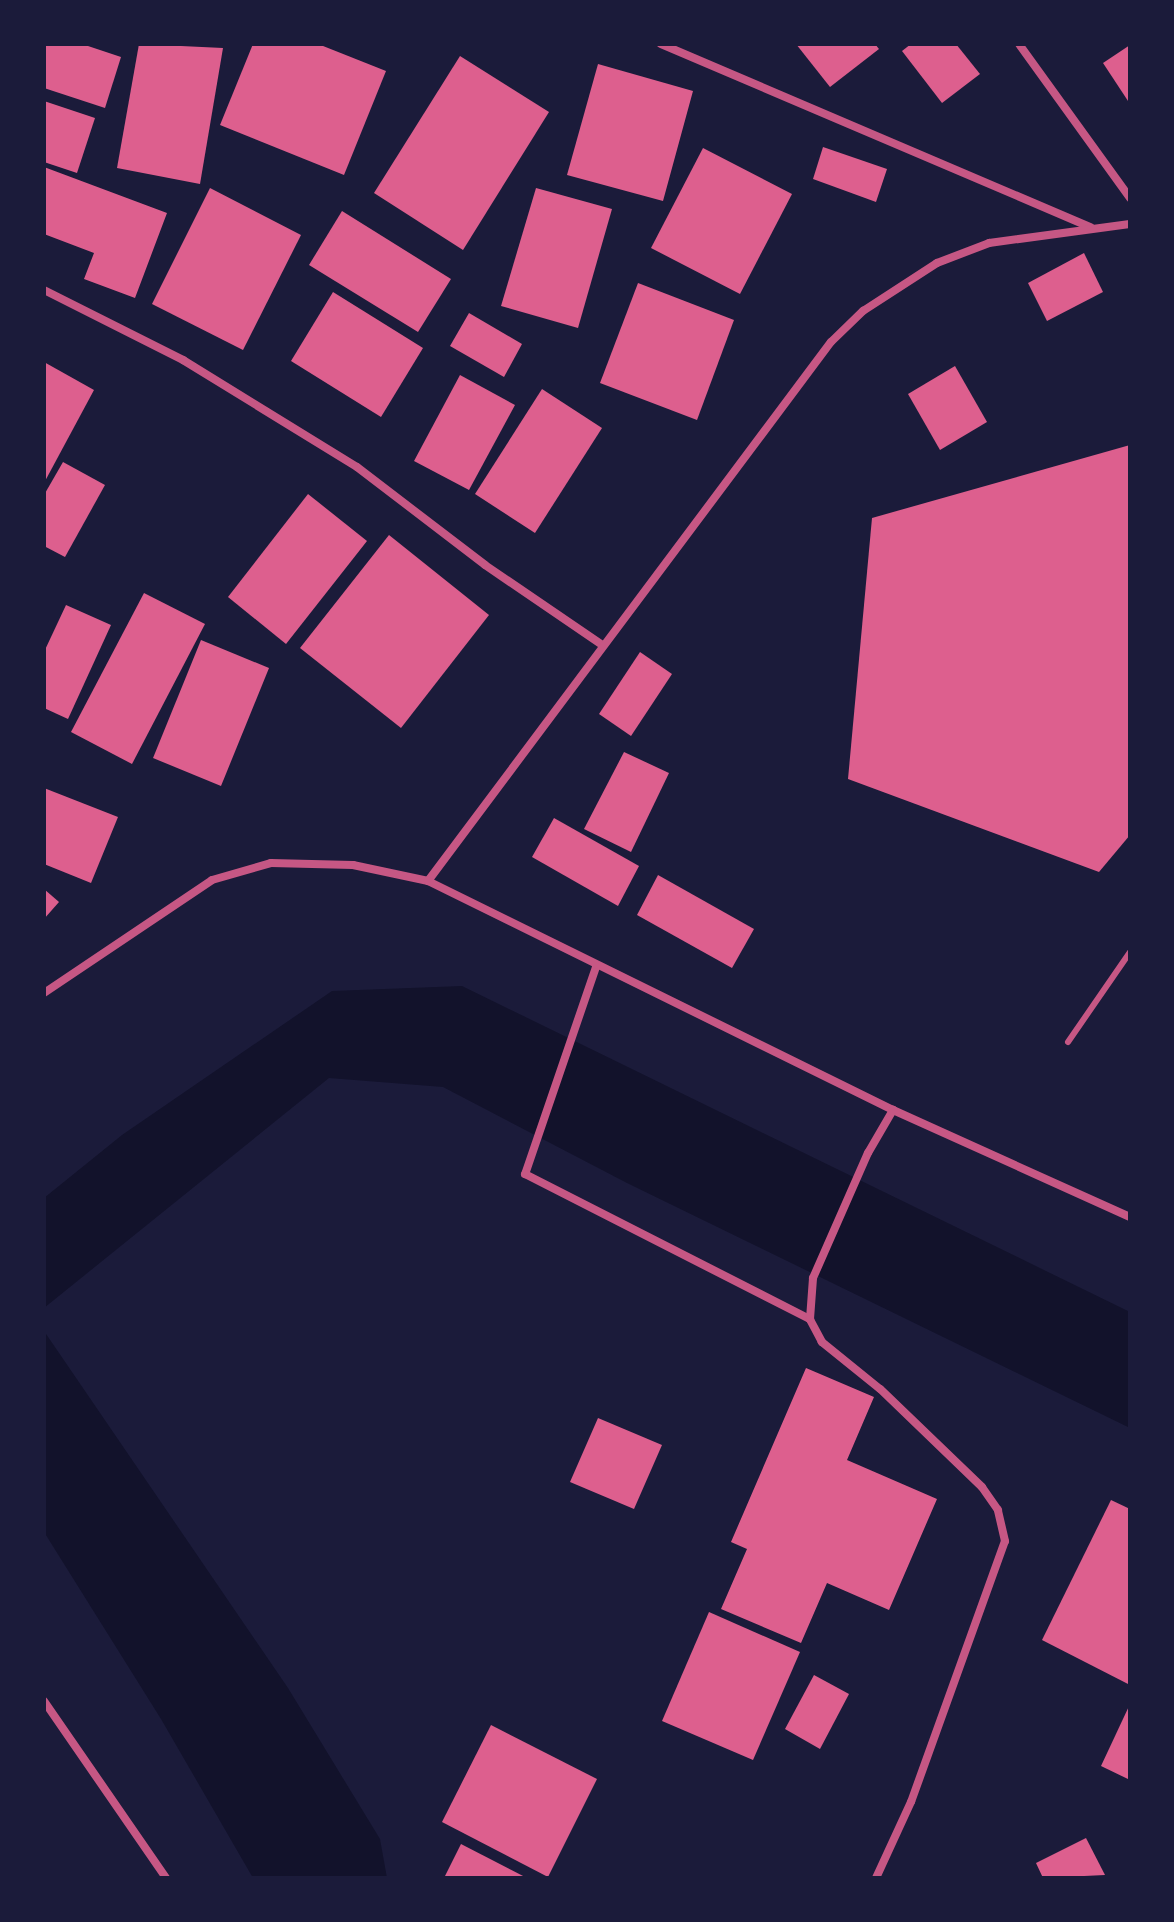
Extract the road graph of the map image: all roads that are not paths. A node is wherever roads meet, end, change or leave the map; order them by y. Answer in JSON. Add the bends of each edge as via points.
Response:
{"nodes":[{"id":1,"x":661,"y":44,"type":"edge"},
{"id":2,"x":1019,"y":44,"type":"edge"},
{"id":3,"x":1130,"y":198,"type":"edge"},
{"id":4,"x":1130,"y":224,"type":"edge"},
{"id":5,"x":1091,"y":228,"type":"junction"},
{"id":6,"x":44,"y":290,"type":"edge"},
{"id":7,"x":601,"y":644,"type":"junction"},
{"id":8,"x":428,"y":881,"type":"junction"},
{"id":9,"x":1130,"y":952,"type":"edge"},
{"id":10,"x":596,"y":967,"type":"junction"},
{"id":11,"x":44,"y":993,"type":"edge"},
{"id":12,"x":1068,"y":1042,"type":"dead end"},
{"id":13,"x":893,"y":1110,"type":"junction"},
{"id":14,"x":1130,"y":1217,"type":"edge"},
{"id":15,"x":810,"y":1319,"type":"junction"},
{"id":16,"x":44,"y":1701,"type":"edge"},
{"id":17,"x":166,"y":1878,"type":"edge"},
{"id":18,"x":876,"y":1878,"type":"edge"}],
"edges":[{"from":1,"to":5,"type":"street"},
{"from":2,"to":3,"type":"street"},
{"from":4,"to":5,"type":"street"},
{"from":5,"to":7,"type":"street","via":[[989,243],[895,286],[863,311],[831,342]]},
{"from":6,"to":7,"type":"street","via":[[183,360],[357,467],[485,565]]},
{"from":7,"to":8,"type":"street"},
{"from":8,"to":10,"type":"street"},
{"from":8,"to":11,"type":"street","via":[[314,861],[243,869],[212,880]]},
{"from":9,"to":12,"type":"lane"},
{"from":10,"to":13,"type":"street"},
{"from":10,"to":15,"type":"street","via":[[526,1175]]},
{"from":13,"to":14,"type":"street"},
{"from":13,"to":15,"type":"street","via":[[868,1153],[813,1278]]},
{"from":15,"to":18,"type":"street","via":[[822,1342],[880,1389],[982,1487],[998,1510],[1004,1531],[1003,1558],[911,1802]]},
{"from":16,"to":17,"type":"street"}]}
